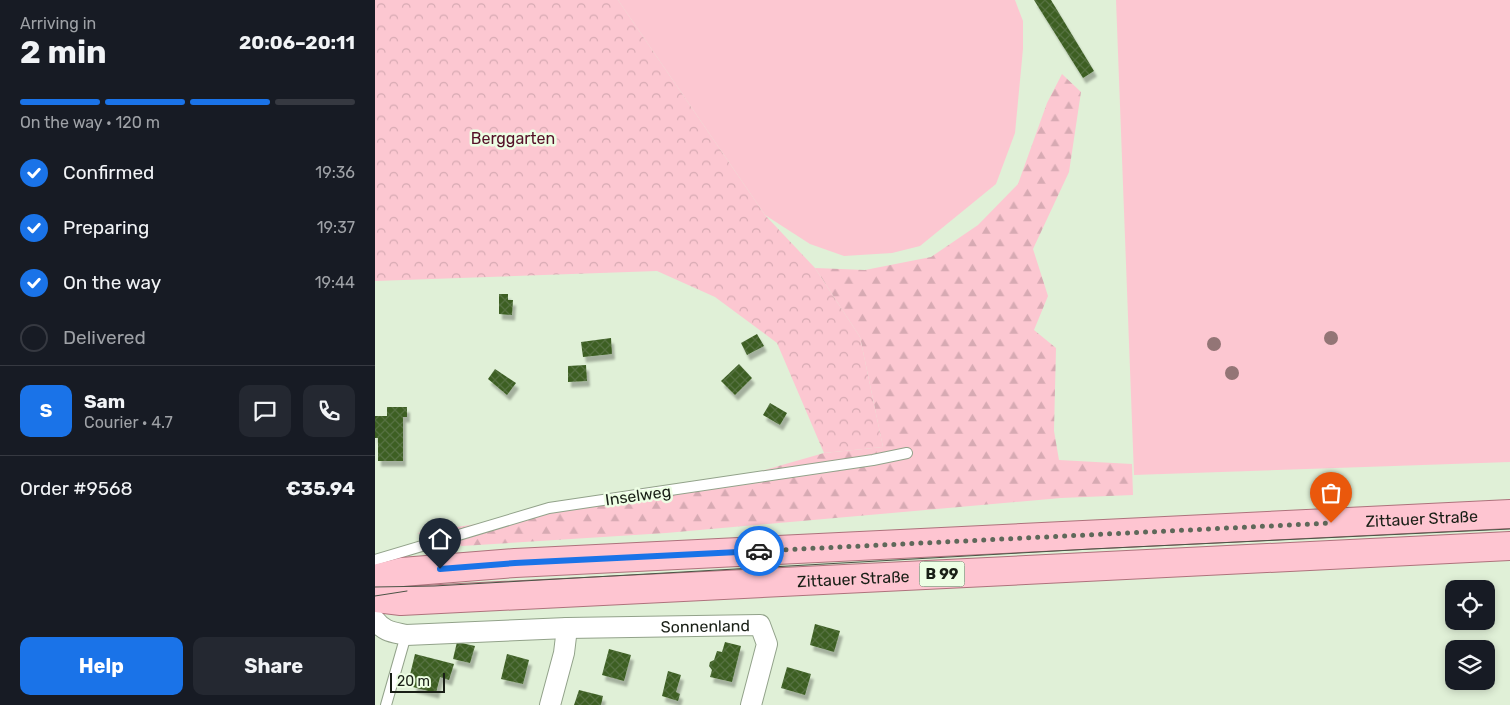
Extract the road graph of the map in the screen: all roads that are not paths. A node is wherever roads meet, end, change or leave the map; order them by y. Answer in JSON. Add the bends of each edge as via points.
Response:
{"nodes":[{"id":1,"x":907,"y":453,"type":"dead end"},
{"id":2,"x":1510,"y":514,"type":"edge"},
{"id":3,"x":1510,"y":546,"type":"edge"},
{"id":4,"x":375,"y":560,"type":"edge"},
{"id":5,"x":375,"y":579,"type":"edge"},
{"id":6,"x":375,"y":598,"type":"edge"},
{"id":7,"x":375,"y":620,"type":"edge"},
{"id":8,"x":567,"y":628,"type":"junction"},
{"id":9,"x":406,"y":635,"type":"junction"},
{"id":10,"x":386,"y":705,"type":"edge"},
{"id":11,"x":550,"y":705,"type":"edge"},
{"id":12,"x":751,"y":705,"type":"edge"}],
"edges":[{"from":1,"to":4,"type":"lane","name":"Inselweg","via":[[549,508]]},
{"from":2,"to":5,"type":"main road","name":"Zittauer Straße","number":"B 99","via":[[515,563],[402,572]]},
{"from":3,"to":6,"type":"main road","name":"Zittauer Straße","number":"B 99","via":[[401,601]]},
{"from":7,"to":9,"type":"street","name":"Sonnenland","via":[[380,627]]},
{"from":8,"to":9,"type":"street","name":"Sonnenland"},
{"from":8,"to":11,"type":"street"},
{"from":8,"to":12,"type":"street","name":"Sonnenland","via":[[760,625],[767,644]]},
{"from":9,"to":10,"type":"lane"}]}
